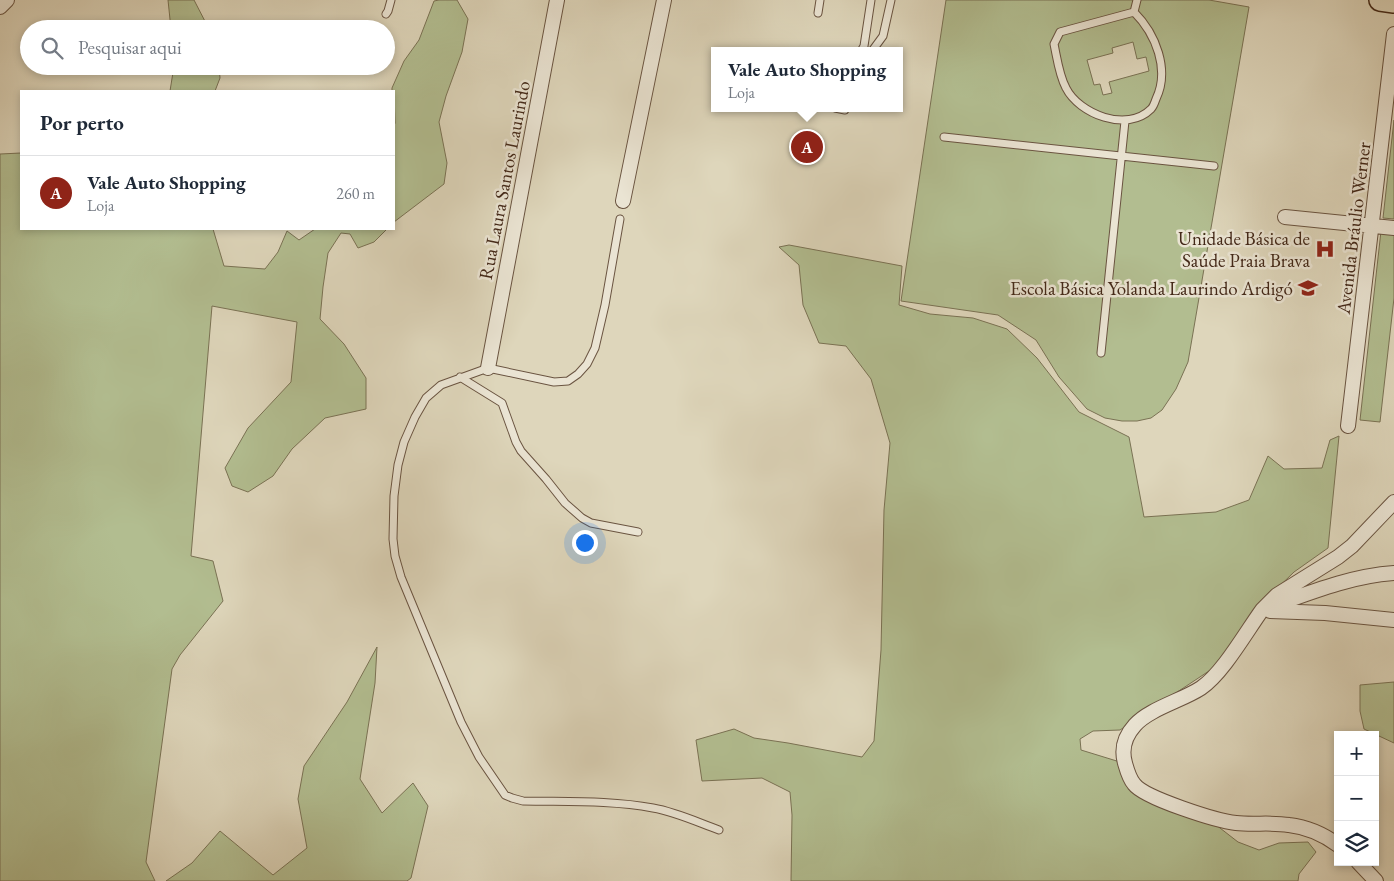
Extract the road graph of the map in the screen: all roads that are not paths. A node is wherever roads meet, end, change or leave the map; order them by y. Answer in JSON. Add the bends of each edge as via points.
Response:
{"nodes":[{"id":1,"x":7,"y":0,"type":"edge"},
{"id":2,"x":391,"y":0,"type":"edge"},
{"id":3,"x":557,"y":0,"type":"edge"},
{"id":4,"x":664,"y":0,"type":"edge"},
{"id":5,"x":820,"y":0,"type":"edge"},
{"id":6,"x":871,"y":0,"type":"edge"},
{"id":7,"x":891,"y":0,"type":"edge"},
{"id":8,"x":1137,"y":0,"type":"edge"},
{"id":9,"x":1380,"y":0,"type":"edge"},
{"id":10,"x":1394,"y":2,"type":"edge"},
{"id":11,"x":0,"y":7,"type":"edge"},
{"id":12,"x":1134,"y":12,"type":"junction"},
{"id":13,"x":818,"y":13,"type":"dead end"},
{"id":14,"x":386,"y":14,"type":"dead end"},
{"id":15,"x":1394,"y":34,"type":"edge"},
{"id":16,"x":863,"y":47,"type":"edge"},
{"id":17,"x":875,"y":47,"type":"edge"},
{"id":18,"x":1125,"y":120,"type":"junction"},
{"id":19,"x":944,"y":138,"type":"dead end"},
{"id":20,"x":1121,"y":156,"type":"junction"},
{"id":21,"x":1214,"y":166,"type":"dead end"},
{"id":22,"x":623,"y":200,"type":"dead end"},
{"id":23,"x":1285,"y":217,"type":"dead end"},
{"id":24,"x":620,"y":219,"type":"dead end"},
{"id":25,"x":1372,"y":226,"type":"junction"},
{"id":26,"x":1394,"y":228,"type":"edge"},
{"id":27,"x":1101,"y":353,"type":"dead end"},
{"id":28,"x":488,"y":368,"type":"junction"},
{"id":29,"x":460,"y":377,"type":"junction"},
{"id":30,"x":1348,"y":426,"type":"dead end"},
{"id":31,"x":1394,"y":502,"type":"edge"},
{"id":32,"x":638,"y":532,"type":"dead end"},
{"id":33,"x":1394,"y":573,"type":"edge"},
{"id":34,"x":1262,"y":610,"type":"junction"},
{"id":35,"x":1394,"y":620,"type":"edge"},
{"id":36,"x":719,"y":830,"type":"dead end"},
{"id":37,"x":1334,"y":842,"type":"edge"},
{"id":38,"x":1362,"y":866,"type":"edge"},
{"id":39,"x":1376,"y":881,"type":"edge"}],
"edges":[{"from":1,"to":11,"type":"street"},
{"from":2,"to":14,"type":"lane"},
{"from":3,"to":28,"type":"street","name":"Rua Laura Santos Laurindo"},
{"from":4,"to":22,"type":"street"},
{"from":5,"to":13,"type":"lane"},
{"from":6,"to":16,"type":"lane"},
{"from":7,"to":17,"type":"lane","via":[[883,36]]},
{"from":8,"to":12,"type":"lane"},
{"from":9,"to":10,"type":"main road"},
{"from":12,"to":18,"type":"lane","via":[[1154,39],[1162,78],[1152,109]]},
{"from":12,"to":18,"type":"lane","via":[[1060,32],[1054,44],[1065,86],[1072,97],[1096,115]]},
{"from":15,"to":25,"type":"street","name":"Avenida Bráulio Werner"},
{"from":18,"to":20,"type":"lane"},
{"from":19,"to":20,"type":"lane"},
{"from":20,"to":21,"type":"lane"},
{"from":20,"to":27,"type":"lane"},
{"from":23,"to":25,"type":"street"},
{"from":24,"to":28,"type":"lane","via":[[605,305],[595,348],[587,364],[568,380],[554,382]]},
{"from":25,"to":26,"type":"street"},
{"from":25,"to":30,"type":"street","name":"Avenida Bráulio Werner"},
{"from":28,"to":29,"type":"lane"},
{"from":29,"to":32,"type":"lane","via":[[502,403],[521,451],[571,510],[591,523]]},
{"from":29,"to":36,"type":"lane","via":[[441,385],[426,398],[404,442],[398,465],[393,539],[401,577],[478,757],[505,795],[512,798],[653,808]]},
{"from":31,"to":34,"type":"street","via":[[1352,546],[1277,596]]},
{"from":33,"to":34,"type":"street","via":[[1357,578]]},
{"from":34,"to":35,"type":"street"},
{"from":34,"to":37,"type":"street","via":[[1211,680],[1135,724],[1123,743],[1122,754],[1134,785],[1172,804],[1235,823],[1288,824],[1310,829]]},
{"from":38,"to":39,"type":"street"}]}
